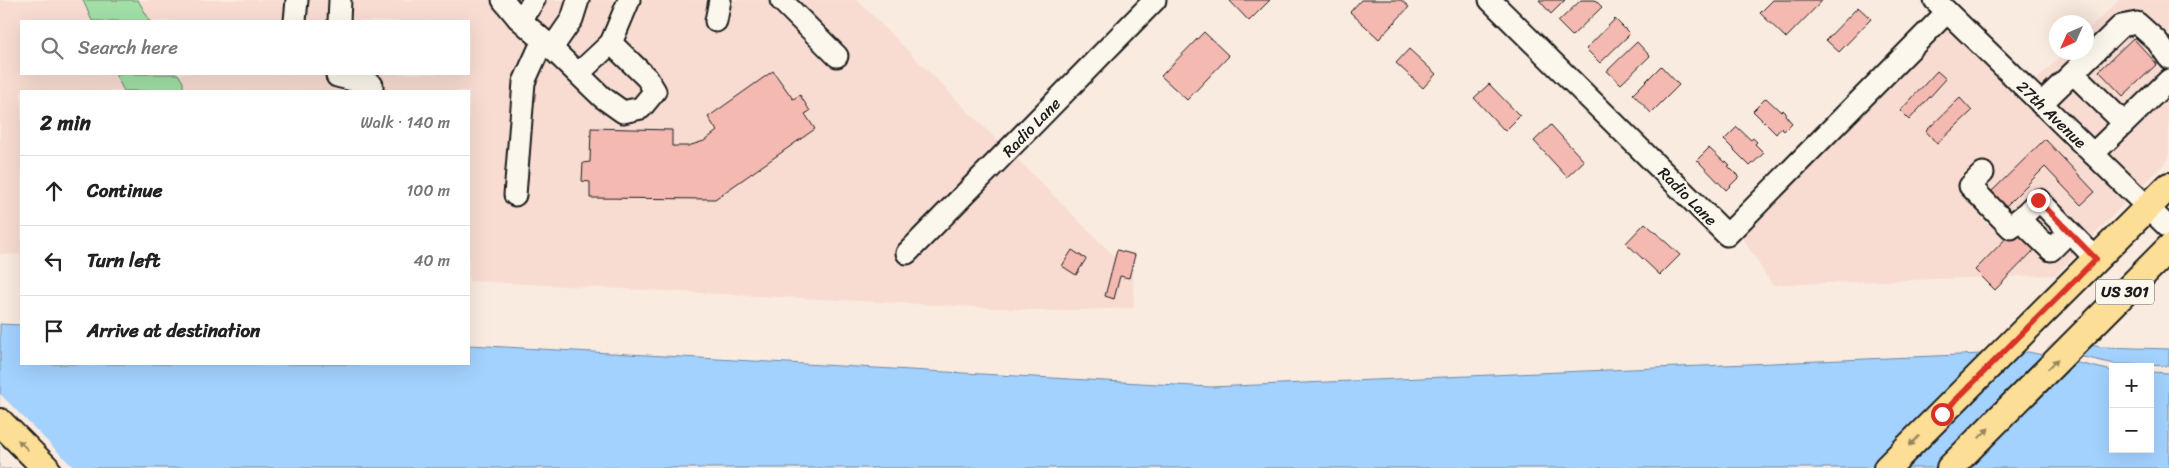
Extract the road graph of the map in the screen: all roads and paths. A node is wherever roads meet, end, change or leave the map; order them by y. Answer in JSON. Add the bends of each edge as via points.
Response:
{"nodes":[{"id":1,"x":297,"y":0,"type":"edge"},
{"id":2,"x":340,"y":0,"type":"edge"},
{"id":3,"x":503,"y":0,"type":"edge"},
{"id":4,"x":534,"y":0,"type":"edge"},
{"id":5,"x":578,"y":0,"type":"edge"},
{"id":6,"x":629,"y":0,"type":"edge"},
{"id":7,"x":720,"y":0,"type":"edge"},
{"id":8,"x":781,"y":0,"type":"edge"},
{"id":9,"x":1155,"y":0,"type":"edge"},
{"id":10,"x":1490,"y":0,"type":"edge"},
{"id":11,"x":1941,"y":6,"type":"edge"},
{"id":12,"x":518,"y":18,"type":"junction"},
{"id":13,"x":296,"y":20,"type":"edge"},
{"id":14,"x":339,"y":20,"type":"edge"},
{"id":15,"x":716,"y":21,"type":"dead end"},
{"id":16,"x":610,"y":43,"type":"junction"},
{"id":17,"x":548,"y":44,"type":"junction"},
{"id":18,"x":837,"y":56,"type":"dead end"},
{"id":19,"x":2169,"y":58,"type":"edge"},
{"id":20,"x":579,"y":73,"type":"junction"},
{"id":21,"x":2073,"y":73,"type":"junction"},
{"id":22,"x":337,"y":75,"type":"edge"},
{"id":23,"x":2169,"y":80,"type":"edge"},
{"id":24,"x":372,"y":90,"type":"edge"},
{"id":25,"x":2041,"y":104,"type":"junction"},
{"id":26,"x":2124,"y":123,"type":"junction"},
{"id":27,"x":2093,"y":154,"type":"junction"},
{"id":28,"x":1983,"y":173,"type":"dead end"},
{"id":29,"x":2169,"y":186,"type":"edge"},
{"id":30,"x":515,"y":195,"type":"dead end"},
{"id":31,"x":2148,"y":207,"type":"junction"},
{"id":32,"x":2169,"y":228,"type":"edge"},
{"id":33,"x":2169,"y":248,"type":"edge"},
{"id":34,"x":907,"y":253,"type":"dead end"},
{"id":35,"x":2096,"y":259,"type":"junction"},
{"id":36,"x":0,"y":422,"type":"edge"},
{"id":37,"x":46,"y":468,"type":"edge"},
{"id":38,"x":1887,"y":468,"type":"edge"},
{"id":39,"x":1950,"y":468,"type":"edge"}],
"edges":[{"from":1,"to":13,"type":"street"},
{"from":2,"to":14,"type":"street"},
{"from":3,"to":12,"type":"street"},
{"from":4,"to":12,"type":"street"},
{"from":5,"to":17,"type":"street","via":[[572,19]]},
{"from":6,"to":16,"type":"street"},
{"from":7,"to":15,"type":"street"},
{"from":8,"to":18,"type":"street"},
{"from":9,"to":34,"type":"street","name":"Radio Lane"},
{"from":10,"to":11,"type":"street","name":"Radio Lane","via":[[1727,235]]},
{"from":11,"to":25,"type":"street","name":"27th Avenue"},
{"from":12,"to":17,"type":"street"},
{"from":16,"to":20,"type":"street"},
{"from":16,"to":20,"type":"street","via":[[648,78],[655,91],[641,108],[624,112],[602,97]]},
{"from":17,"to":20,"type":"street"},
{"from":17,"to":30,"type":"street","via":[[524,82]]},
{"from":19,"to":21,"type":"street","via":[[2137,23],[2121,26]]},
{"from":21,"to":25,"type":"street"},
{"from":21,"to":26,"type":"street"},
{"from":22,"to":24,"type":"street","via":[[372,85]]},
{"from":23,"to":26,"type":"street"},
{"from":25,"to":27,"type":"street","name":"27th Avenue"},
{"from":26,"to":27,"type":"street"},
{"from":27,"to":31,"type":"street","name":"27th Avenue"},
{"from":28,"to":35,"type":"street","via":[[1970,186],[2011,228],[2038,200]]},
{"from":29,"to":31,"type":"main road","number":"US 301"},
{"from":31,"to":32,"type":"street","name":"27th Avenue"},
{"from":31,"to":35,"type":"main road","number":"US 301"},
{"from":39,"to":33,"type":"main road","number":"US 301","one_way":true},
{"from":35,"to":38,"type":"main road","number":"US 301","one_way":true},
{"from":37,"to":36,"type":"main road","one_way":true}]}
